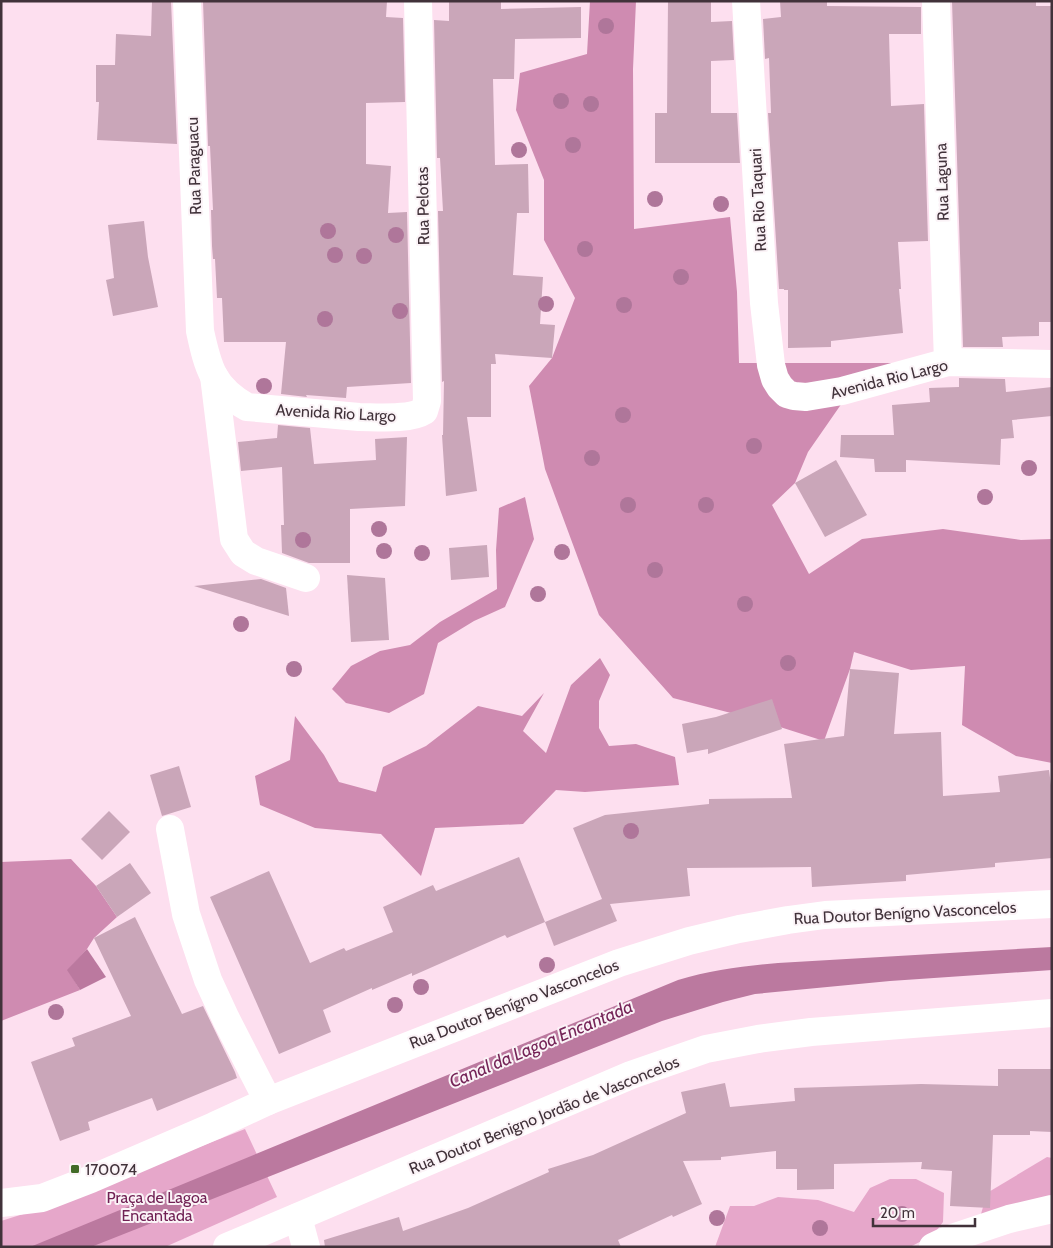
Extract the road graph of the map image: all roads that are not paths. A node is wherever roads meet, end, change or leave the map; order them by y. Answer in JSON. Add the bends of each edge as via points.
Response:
{"nodes":[{"id":1,"x":187,"y":1,"type":"edge"},
{"id":2,"x":418,"y":1,"type":"edge"},
{"id":3,"x":746,"y":1,"type":"edge"},
{"id":4,"x":936,"y":1,"type":"edge"},
{"id":5,"x":948,"y":362,"type":"junction"},
{"id":6,"x":1052,"y":364,"type":"edge"},
{"id":7,"x":214,"y":376,"type":"junction"},
{"id":8,"x":787,"y":394,"type":"joint"},
{"id":9,"x":424,"y":411,"type":"joint"},
{"id":10,"x":306,"y":578,"type":"dead end"},
{"id":11,"x":170,"y":829,"type":"dead end"},
{"id":12,"x":1052,"y":904,"type":"edge"},
{"id":13,"x":1052,"y":1013,"type":"edge"},
{"id":14,"x":268,"y":1101,"type":"junction"},
{"id":15,"x":1,"y":1203,"type":"edge"},
{"id":16,"x":1052,"y":1209,"type":"edge"},
{"id":17,"x":298,"y":1217,"type":"junction"},
{"id":18,"x":227,"y":1247,"type":"edge"},
{"id":19,"x":306,"y":1247,"type":"edge"},
{"id":20,"x":933,"y":1247,"type":"edge"}],
"edges":[{"from":1,"to":7,"type":"street","name":"Rua Paraguacu","via":[[200,332]]},
{"from":2,"to":9,"type":"street","name":"Rua Pelotas","via":[[427,401]]},
{"from":3,"to":8,"type":"street","name":"Rua Rio Taquari","via":[[767,338],[775,379]]},
{"from":4,"to":5,"type":"street","name":"Rua Laguna"},
{"from":5,"to":6,"type":"street","name":"Avenida Rio Largo"},
{"from":5,"to":8,"type":"street","name":"Avenida Rio Largo","via":[[842,391],[806,397]]},
{"from":7,"to":9,"type":"street","name":"Avenida Rio Largo","via":[[225,392],[247,407],[359,417],[412,416]]},
{"from":7,"to":10,"type":"street","via":[[234,539],[243,553],[256,561]]},
{"from":11,"to":14,"type":"street","via":[[186,914],[208,980]]},
{"from":12,"to":14,"type":"street","name":"Rua Doutor Benígno Vasconcelos","via":[[824,916],[778,921],[689,941],[620,963]]},
{"from":13,"to":17,"type":"street","name":"Rua Doutor Benigno Jordão de Vasconcelos","via":[[811,1032],[758,1038],[706,1049],[631,1075]]},
{"from":14,"to":15,"type":"street","name":"Rua Doutor Benígno Vasconcelos","via":[[79,1184],[42,1198]]},
{"from":16,"to":20,"type":"street","via":[[1009,1219]]},
{"from":17,"to":18,"type":"street","name":"Rua Doutor Benigno Jordão de Vasconcelos"},
{"from":17,"to":19,"type":"street"}]}
